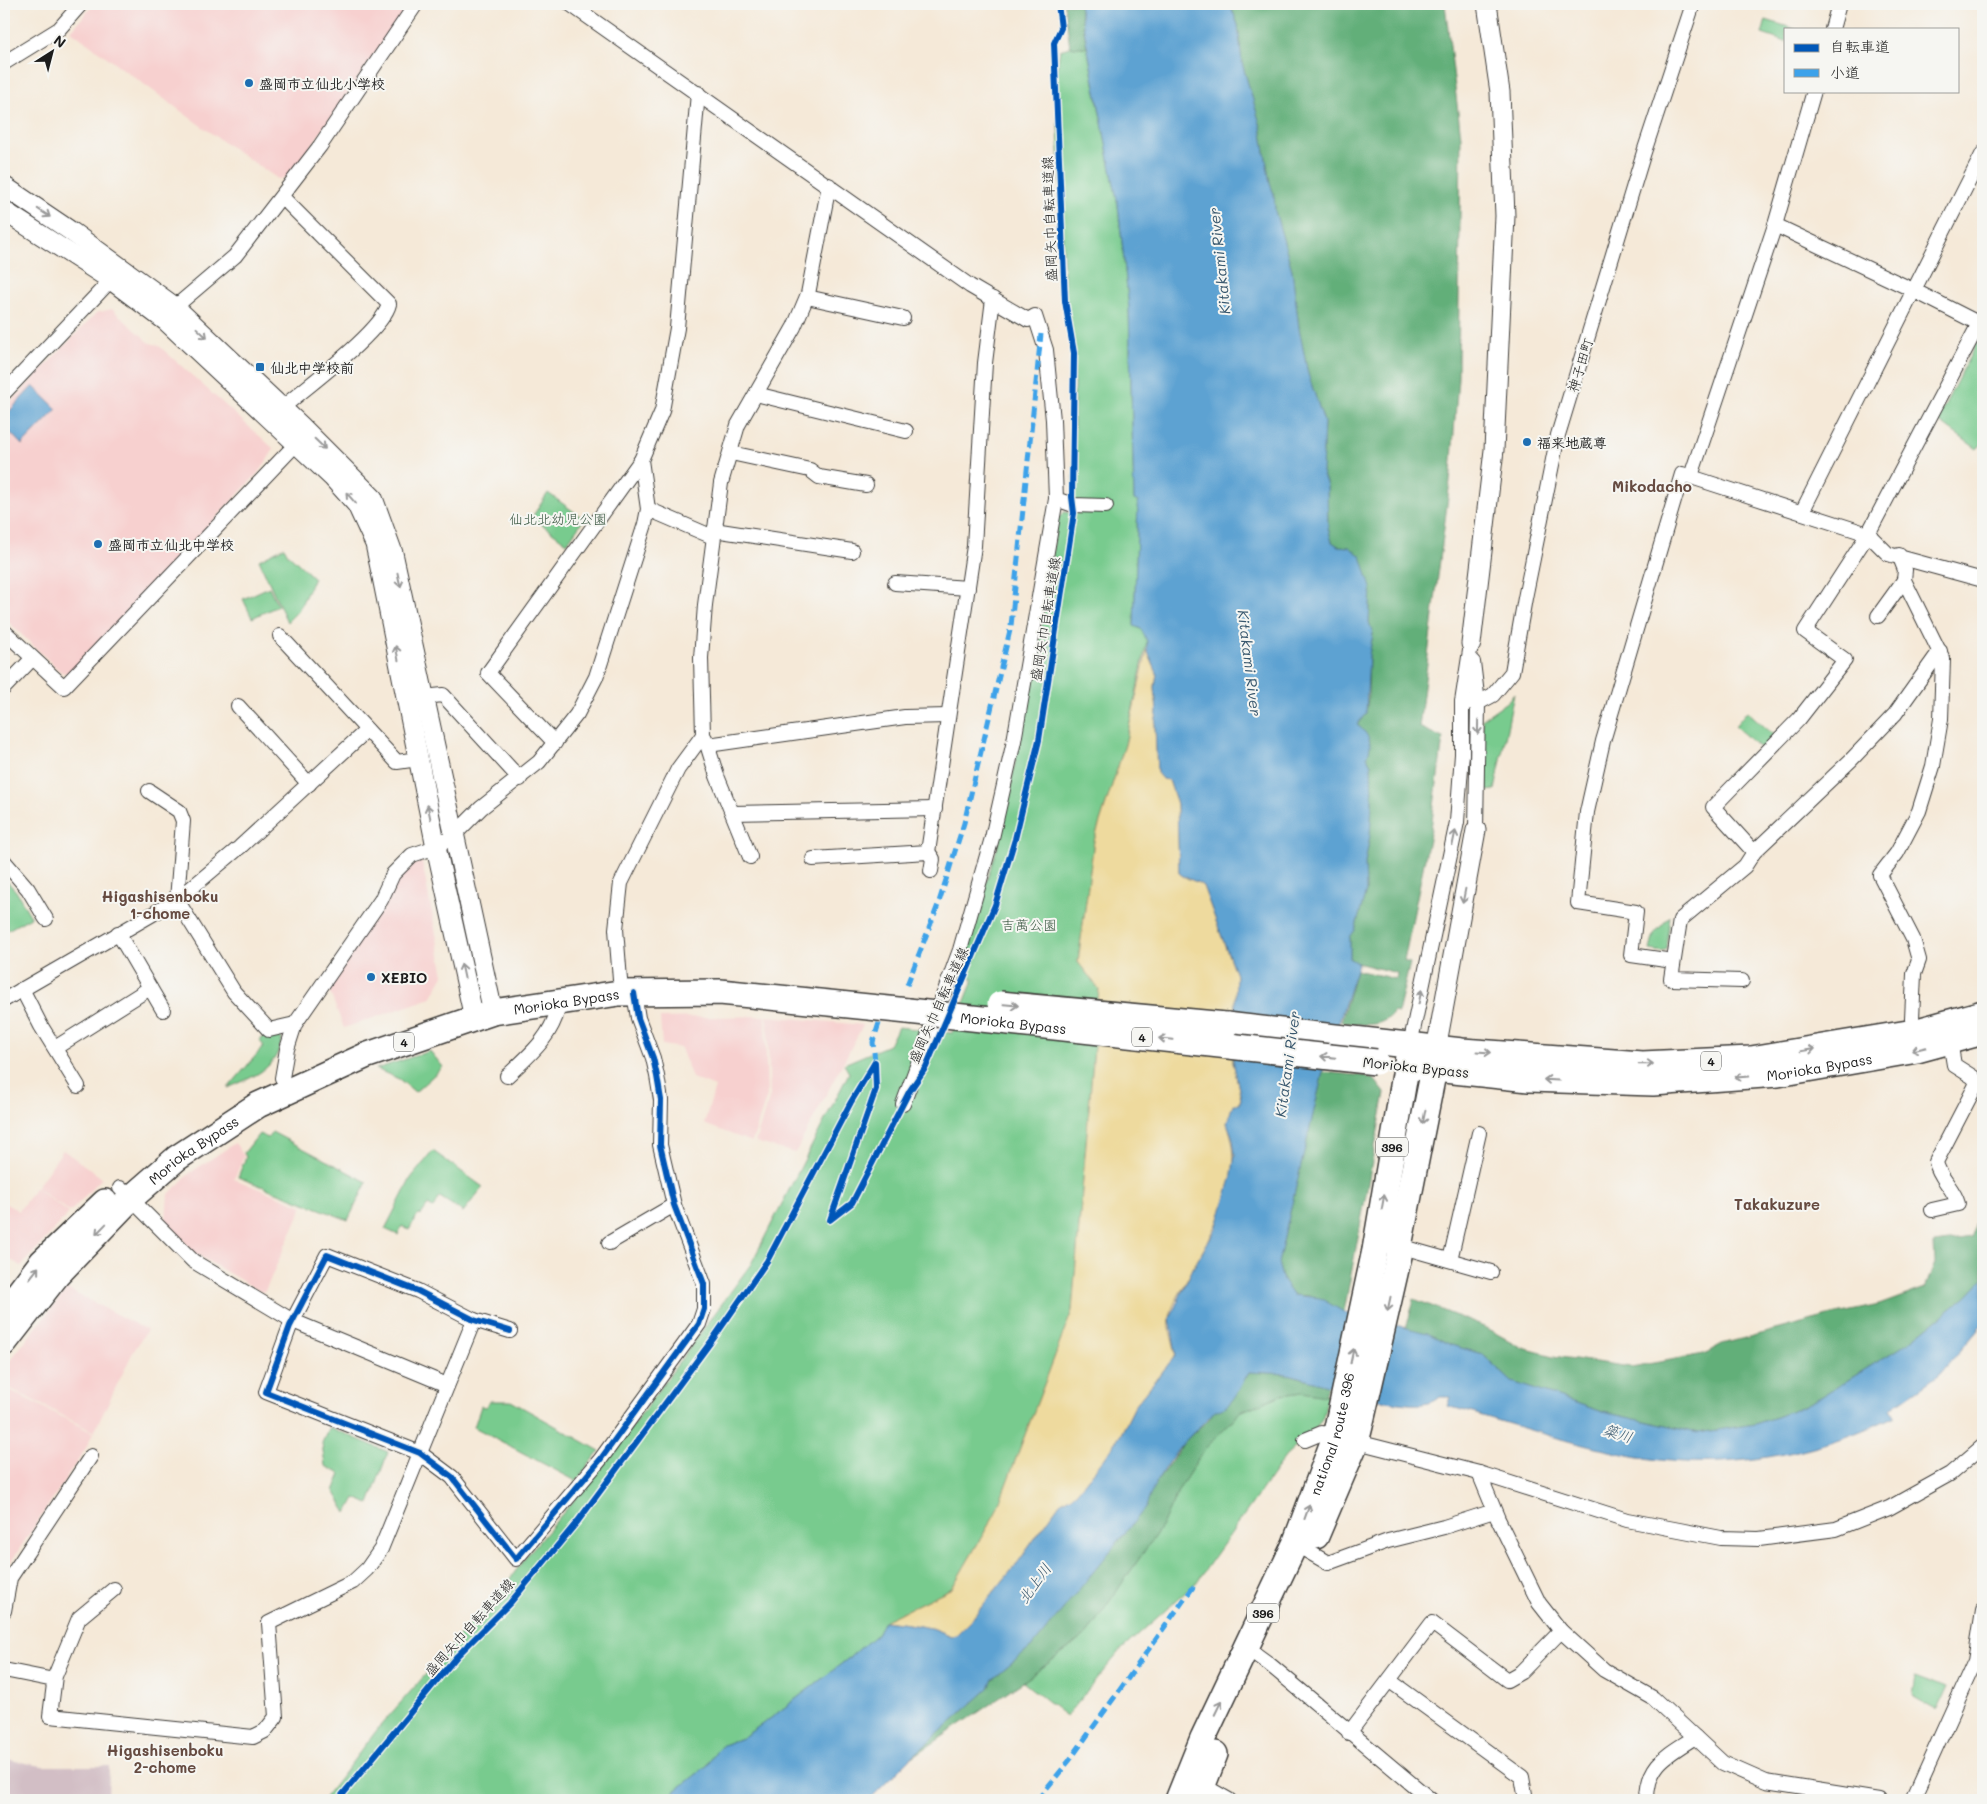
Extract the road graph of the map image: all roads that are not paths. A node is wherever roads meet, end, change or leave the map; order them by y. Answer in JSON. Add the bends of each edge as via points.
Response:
{"nodes":[{"id":1,"x":81,"y":4,"type":"edge"},
{"id":2,"x":416,"y":4,"type":"edge"},
{"id":3,"x":570,"y":4,"type":"edge"},
{"id":4,"x":1487,"y":4,"type":"edge"},
{"id":5,"x":1693,"y":4,"type":"edge"},
{"id":6,"x":1839,"y":4,"type":"edge"},
{"id":7,"x":1832,"y":28,"type":"edge"},
{"id":8,"x":4,"y":63,"type":"edge"},
{"id":9,"x":1814,"y":92,"type":"edge"},
{"id":10,"x":698,"y":93,"type":"junction"},
{"id":11,"x":1983,"y":153,"type":"edge"},
{"id":12,"x":4,"y":186,"type":"edge"},
{"id":13,"x":828,"y":186,"type":"junction"},
{"id":14,"x":282,"y":197,"type":"junction"},
{"id":15,"x":4,"y":211,"type":"edge"},
{"id":16,"x":1775,"y":225,"type":"junction"},
{"id":17,"x":112,"y":280,"type":"junction"},
{"id":18,"x":1913,"y":290,"type":"junction"},
{"id":19,"x":807,"y":297,"type":"junction"},
{"id":20,"x":993,"y":299,"type":"junction"},
{"id":21,"x":175,"y":307,"type":"junction"},
{"id":22,"x":903,"y":318,"type":"dead end"},
{"id":23,"x":1981,"y":324,"type":"edge"},
{"id":24,"x":4,"y":394,"type":"edge"},
{"id":25,"x":756,"y":394,"type":"junction"},
{"id":26,"x":282,"y":408,"type":"junction"},
{"id":27,"x":906,"y":431,"type":"dead end"},
{"id":28,"x":297,"y":443,"type":"junction"},
{"id":29,"x":731,"y":453,"type":"junction"},
{"id":30,"x":641,"y":460,"type":"junction"},
{"id":31,"x":1691,"y":476,"type":"junction"},
{"id":32,"x":866,"y":484,"type":"dead end"},
{"id":33,"x":1056,"y":499,"type":"junction"},
{"id":34,"x":1106,"y":506,"type":"dead end"},
{"id":35,"x":648,"y":508,"type":"junction"},
{"id":36,"x":1802,"y":512,"type":"junction"},
{"id":37,"x":713,"y":533,"type":"junction"},
{"id":38,"x":1868,"y":534,"type":"junction"},
{"id":39,"x":852,"y":551,"type":"dead end"},
{"id":40,"x":1899,"y":556,"type":"junction"},
{"id":41,"x":1904,"y":580,"type":"junction"},
{"id":42,"x":1983,"y":580,"type":"edge"},
{"id":43,"x":896,"y":584,"type":"dead end"},
{"id":44,"x":968,"y":588,"type":"junction"},
{"id":45,"x":1878,"y":616,"type":"dead end"},
{"id":46,"x":4,"y":631,"type":"edge"},
{"id":47,"x":280,"y":636,"type":"dead end"},
{"id":48,"x":1471,"y":644,"type":"junction"},
{"id":49,"x":1940,"y":651,"type":"junction"},
{"id":50,"x":32,"y":659,"type":"junction"},
{"id":51,"x":4,"y":688,"type":"edge"},
{"id":52,"x":424,"y":697,"type":"junction"},
{"id":53,"x":1462,"y":702,"type":"junction"},
{"id":54,"x":1478,"y":703,"type":"junction"},
{"id":55,"x":238,"y":706,"type":"dead end"},
{"id":56,"x":948,"y":716,"type":"junction"},
{"id":57,"x":367,"y":730,"type":"junction"},
{"id":58,"x":706,"y":740,"type":"junction"},
{"id":59,"x":555,"y":743,"type":"junction"},
{"id":60,"x":418,"y":758,"type":"junction"},
{"id":61,"x":520,"y":780,"type":"junction"},
{"id":62,"x":308,"y":784,"type":"junction"},
{"id":63,"x":149,"y":791,"type":"dead end"},
{"id":64,"x":935,"y":809,"type":"junction"},
{"id":65,"x":733,"y":813,"type":"junction"},
{"id":66,"x":1476,"y":830,"type":"joint"},
{"id":67,"x":453,"y":836,"type":"junction"},
{"id":68,"x":436,"y":847,"type":"junction"},
{"id":69,"x":928,"y":852,"type":"junction"},
{"id":70,"x":1754,"y":852,"type":"junction"},
{"id":71,"x":750,"y":857,"type":"dead end"},
{"id":72,"x":813,"y":859,"type":"dead end"},
{"id":73,"x":4,"y":861,"type":"edge"},
{"id":74,"x":932,"y":871,"type":"dead end"},
{"id":75,"x":177,"y":900,"type":"junction"},
{"id":76,"x":46,"y":919,"type":"dead end"},
{"id":77,"x":118,"y":933,"type":"junction"},
{"id":78,"x":1672,"y":961,"type":"junction"},
{"id":79,"x":1742,"y":981,"type":"dead end"},
{"id":80,"x":627,"y":986,"type":"junction"},
{"id":81,"x":22,"y":988,"type":"junction"},
{"id":82,"x":150,"y":988,"type":"junction"},
{"id":83,"x":4,"y":1000,"type":"edge"},
{"id":84,"x":560,"y":1002,"type":"junction"},
{"id":85,"x":482,"y":1008,"type":"junction"},
{"id":86,"x":164,"y":1010,"type":"dead end"},
{"id":87,"x":1983,"y":1013,"type":"edge"},
{"id":88,"x":295,"y":1024,"type":"junction"},
{"id":89,"x":1914,"y":1032,"type":"junction"},
{"id":90,"x":1983,"y":1032,"type":"edge"},
{"id":91,"x":1950,"y":1041,"type":"junction"},
{"id":92,"x":56,"y":1048,"type":"junction"},
{"id":93,"x":1408,"y":1055,"type":"junction"},
{"id":94,"x":1434,"y":1058,"type":"junction"},
{"id":95,"x":507,"y":1076,"type":"dead end"},
{"id":96,"x":282,"y":1078,"type":"junction"},
{"id":97,"x":78,"y":1086,"type":"dead end"},
{"id":98,"x":903,"y":1104,"type":"dead end"},
{"id":99,"x":1479,"y":1133,"type":"dead end"},
{"id":100,"x":125,"y":1193,"type":"junction"},
{"id":101,"x":674,"y":1205,"type":"junction"},
{"id":102,"x":1932,"y":1210,"type":"dead end"},
{"id":103,"x":609,"y":1242,"type":"dead end"},
{"id":104,"x":1399,"y":1251,"type":"junction"},
{"id":105,"x":1450,"y":1260,"type":"junction"},
{"id":106,"x":1491,"y":1272,"type":"dead end"},
{"id":107,"x":4,"y":1312,"type":"edge"},
{"id":108,"x":474,"y":1320,"type":"junction"},
{"id":109,"x":293,"y":1321,"type":"junction"},
{"id":110,"x":510,"y":1331,"type":"dead end"},
{"id":111,"x":4,"y":1344,"type":"edge"},
{"id":112,"x":447,"y":1385,"type":"junction"},
{"id":113,"x":1347,"y":1432,"type":"junction"},
{"id":114,"x":1305,"y":1440,"type":"dead end"},
{"id":115,"x":1983,"y":1446,"type":"edge"},
{"id":116,"x":420,"y":1454,"type":"junction"},
{"id":117,"x":91,"y":1456,"type":"dead end"},
{"id":118,"x":1479,"y":1473,"type":"junction"},
{"id":119,"x":1494,"y":1511,"type":"junction"},
{"id":120,"x":1302,"y":1548,"type":"junction"},
{"id":121,"x":114,"y":1589,"type":"dead end"},
{"id":122,"x":1983,"y":1610,"type":"edge"},
{"id":123,"x":4,"y":1611,"type":"edge"},
{"id":124,"x":1561,"y":1630,"type":"junction"},
{"id":125,"x":1254,"y":1653,"type":"junction"},
{"id":126,"x":4,"y":1670,"type":"edge"},
{"id":127,"x":54,"y":1680,"type":"junction"},
{"id":128,"x":1390,"y":1681,"type":"junction"},
{"id":129,"x":1349,"y":1732,"type":"junction"},
{"id":130,"x":1695,"y":1737,"type":"junction"},
{"id":131,"x":1196,"y":1787,"type":"edge"},
{"id":132,"x":1178,"y":1800,"type":"edge"},
{"id":133,"x":1229,"y":1800,"type":"edge"},
{"id":134,"x":1432,"y":1800,"type":"edge"},
{"id":135,"x":1526,"y":1800,"type":"edge"},
{"id":136,"x":1647,"y":1800,"type":"edge"},
{"id":137,"x":1879,"y":1800,"type":"edge"},
{"id":138,"x":1912,"y":1800,"type":"edge"}],
"edges":[{"from":1,"to":8,"type":"street","via":[[59,29]]},
{"from":2,"to":14,"type":"street"},
{"from":3,"to":10,"type":"street"},
{"from":4,"to":48,"type":"street","via":[[1500,92],[1506,216],[1494,450]]},
{"from":5,"to":54,"type":"street","name":"神子田町","via":[[1558,434],[1512,672],[1493,695]]},
{"from":6,"to":7,"type":"street"},
{"from":9,"to":16,"type":"street"},
{"from":10,"to":13,"type":"street"},
{"from":10,"to":30,"type":"street","via":[[676,328],[662,411]]},
{"from":11,"to":18,"type":"street"},
{"from":12,"to":21,"type":"street","one_way":true},
{"from":13,"to":19,"type":"street"},
{"from":13,"to":20,"type":"street"},
{"from":14,"to":21,"type":"street","via":[[235,256]]},
{"from":14,"to":26,"type":"street","via":[[389,304],[387,314],[369,333]]},
{"from":15,"to":17,"type":"street"},
{"from":16,"to":18,"type":"street"},
{"from":16,"to":31,"type":"street"},
{"from":17,"to":24,"type":"street"},
{"from":17,"to":28,"type":"street","via":[[168,322]]},
{"from":18,"to":23,"type":"street"},
{"from":18,"to":36,"type":"street"},
{"from":19,"to":22,"type":"street"},
{"from":19,"to":25,"type":"street"},
{"from":20,"to":33,"type":"street","via":[[1028,320],[1035,316],[1046,350]]},
{"from":20,"to":44,"type":"street"},
{"from":21,"to":26,"type":"street","one_way":true},
{"from":23,"to":38,"type":"street"},
{"from":25,"to":27,"type":"street"},
{"from":25,"to":29,"type":"street","via":[[738,425]]},
{"from":26,"to":52,"type":"street","one_way":true,"via":[[364,488],[379,509],[393,553]]},
{"from":28,"to":50,"type":"street","via":[[64,687]]},
{"from":60,"to":28,"type":"street","one_way":true,"via":[[374,544],[357,505]]},
{"from":29,"to":32,"type":"street","via":[[810,470],[819,478]]},
{"from":29,"to":37,"type":"street","via":[[721,483]]},
{"from":30,"to":35,"type":"street"},
{"from":30,"to":59,"type":"street","via":[[488,673]]},
{"from":31,"to":36,"type":"street"},
{"from":31,"to":78,"type":"street","via":[[1682,474],[1603,741],[1587,812],[1578,903],[1636,912],[1631,954]]},
{"from":33,"to":34,"type":"street","via":[[1073,505]]},
{"from":33,"to":98,"type":"street","via":[[1014,741],[992,838],[960,950]]},
{"from":35,"to":37,"type":"street"},
{"from":35,"to":59,"type":"street","via":[[596,677],[577,714]]},
{"from":36,"to":38,"type":"street"},
{"from":37,"to":39,"type":"street"},
{"from":37,"to":58,"type":"street","via":[[701,658]]},
{"from":38,"to":40,"type":"street","via":[[1888,554]]},
{"from":38,"to":70,"type":"street","via":[[1805,631],[1845,660],[1799,719],[1713,807]]},
{"from":40,"to":41,"type":"street","via":[[1905,570]]},
{"from":40,"to":42,"type":"street"},
{"from":41,"to":45,"type":"street"},
{"from":41,"to":49,"type":"street"},
{"from":43,"to":44,"type":"street"},
{"from":44,"to":56,"type":"street"},
{"from":46,"to":50,"type":"street"},
{"from":47,"to":57,"type":"street"},
{"from":48,"to":53,"type":"street"},
{"from":48,"to":54,"type":"street"},
{"from":49,"to":70,"type":"street","via":[[1895,714]]},
{"from":49,"to":89,"type":"street","via":[[1943,696],[1933,766],[1916,818],[1897,853],[1880,875],[1913,939],[1919,960],[1914,974]]},
{"from":50,"to":51,"type":"street"},
{"from":52,"to":61,"type":"street","via":[[443,695]]},
{"from":52,"to":67,"type":"street"},
{"from":53,"to":54,"type":"street"},
{"from":93,"to":53,"type":"street","one_way":true,"via":[[1457,822]]},
{"from":54,"to":66,"type":"street","one_way":true},
{"from":55,"to":62,"type":"street"},
{"from":56,"to":58,"type":"street","via":[[906,717]]},
{"from":56,"to":64,"type":"street"},
{"from":57,"to":60,"type":"street","via":[[397,762]]},
{"from":57,"to":62,"type":"street"},
{"from":58,"to":65,"type":"street"},
{"from":58,"to":80,"type":"street","via":[[696,742],[678,769],[621,883],[616,929]]},
{"from":59,"to":61,"type":"street"},
{"from":68,"to":60,"type":"street","one_way":true},
{"from":61,"to":67,"type":"street","via":[[481,808]]},
{"from":62,"to":75,"type":"street"},
{"from":63,"to":75,"type":"street","via":[[179,811],[183,821]]},
{"from":64,"to":65,"type":"street"},
{"from":64,"to":69,"type":"street"},
{"from":65,"to":71,"type":"street"},
{"from":66,"to":94,"type":"street","one_way":true},
{"from":67,"to":68,"type":"street"},
{"from":67,"to":85,"type":"street"},
{"from":85,"to":68,"type":"street","one_way":true},
{"from":68,"to":88,"type":"street","via":[[412,855],[394,874],[380,900]]},
{"from":69,"to":72,"type":"street"},
{"from":69,"to":74,"type":"street","via":[[933,859]]},
{"from":70,"to":78,"type":"street","via":[[1745,866],[1680,920]]},
{"from":73,"to":76,"type":"street","via":[[28,888]]},
{"from":75,"to":77,"type":"street"},
{"from":75,"to":88,"type":"street","via":[[234,992],[269,1030]]},
{"from":77,"to":81,"type":"street"},
{"from":77,"to":82,"type":"street"},
{"from":78,"to":79,"type":"street","via":[[1671,979]]},
{"from":80,"to":84,"type":"highway","name":"Morioka Bypass","number":"4"},
{"from":80,"to":85,"type":"highway","name":"Morioka Bypass","number":"4"},
{"from":80,"to":93,"type":"highway","name":"Morioka Bypass","number":"4","bridge":true,"via":[[727,978],[909,1004],[1217,1024]]},
{"from":80,"to":101,"type":"street","via":[[653,1058],[661,1100],[660,1145]]},
{"from":81,"to":83,"type":"street"},
{"from":81,"to":92,"type":"street"},
{"from":82,"to":86,"type":"street"},
{"from":82,"to":92,"type":"street"},
{"from":84,"to":85,"type":"highway","name":"Morioka Bypass","number":"4"},
{"from":84,"to":95,"type":"street","via":[[548,1035]]},
{"from":85,"to":96,"type":"highway","name":"Morioka Bypass","number":"4","via":[[343,1050]]},
{"from":85,"to":100,"type":"highway","name":"Morioka Bypass","number":"4","via":[[364,1056],[258,1105]]},
{"from":87,"to":89,"type":"highway","name":"Morioka Bypass","number":"4"},
{"from":88,"to":96,"type":"street"},
{"from":94,"to":89,"type":"highway","name":"Morioka Bypass","number":"4","one_way":true,"via":[[1642,1064],[1751,1059]]},
{"from":90,"to":91,"type":"highway","name":"Morioka Bypass","number":"4"},
{"from":91,"to":94,"type":"highway","name":"Morioka Bypass","number":"4","one_way":true,"via":[[1917,1050],[1778,1074],[1653,1083],[1529,1079]]},
{"from":91,"to":102,"type":"street","via":[[1954,1064],[1978,1083],[1936,1162],[1958,1204]]},
{"from":92,"to":97,"type":"street"},
{"from":93,"to":94,"type":"highway","name":"Morioka Bypass","number":"4"},
{"from":113,"to":93,"type":"highway","name":"national route 396","number":"396","one_way":true},
{"from":94,"to":104,"type":"highway","name":"national route 396","number":"396","one_way":true},
{"from":96,"to":100,"type":"highway","name":"Morioka Bypass","number":"4","via":[[195,1128]]},
{"from":99,"to":105,"type":"street"},
{"from":107,"to":100,"type":"highway","name":"Morioka Bypass","number":"4","one_way":true,"via":[[42,1262]]},
{"from":100,"to":109,"type":"street","via":[[193,1261]]},
{"from":100,"to":111,"type":"highway","name":"Morioka Bypass","number":"4","one_way":true},
{"from":101,"to":103,"type":"street"},
{"from":101,"to":116,"type":"street","via":[[704,1284],[700,1324],[600,1460],[516,1560],[452,1477]]},
{"from":104,"to":105,"type":"street"},
{"from":104,"to":113,"type":"highway","name":"national route 396","number":"396","one_way":true},
{"from":105,"to":106,"type":"street"},
{"from":108,"to":109,"type":"street","via":[[418,1291],[326,1255]]},
{"from":108,"to":110,"type":"street"},
{"from":108,"to":112,"type":"street"},
{"from":109,"to":112,"type":"street"},
{"from":109,"to":116,"type":"street","via":[[266,1392]]},
{"from":112,"to":116,"type":"street"},
{"from":113,"to":114,"type":"street","via":[[1322,1433]]},
{"from":113,"to":118,"type":"street"},
{"from":113,"to":120,"type":"highway","name":"national route 396","number":"396"},
{"from":115,"to":118,"type":"street","via":[[1950,1474],[1889,1508],[1836,1529],[1760,1539],[1722,1538],[1654,1526]]},
{"from":116,"to":127,"type":"street","via":[[380,1549],[367,1569],[353,1582],[269,1624],[276,1717],[265,1731],[253,1737],[50,1716]]},
{"from":117,"to":123,"type":"street","via":[[10,1578]]},
{"from":118,"to":119,"type":"street"},
{"from":119,"to":120,"type":"street","via":[[1388,1541],[1328,1563]]},
{"from":119,"to":124,"type":"street","via":[[1539,1603]]},
{"from":120,"to":125,"type":"highway","name":"national route 396","number":"396"},
{"from":121,"to":127,"type":"street","via":[[79,1618]]},
{"from":122,"to":138,"type":"street","via":[[1975,1661]]},
{"from":124,"to":128,"type":"street","via":[[1521,1672],[1507,1680],[1432,1623]]},
{"from":124,"to":130,"type":"street","via":[[1604,1670],[1653,1698]]},
{"from":125,"to":129,"type":"street"},
{"from":125,"to":131,"type":"highway","name":"national route 396","number":"396","via":[[1218,1746]]},
{"from":126,"to":127,"type":"street"},
{"from":128,"to":129,"type":"street"},
{"from":128,"to":135,"type":"street","via":[[1522,1777]]},
{"from":129,"to":134,"type":"street"},
{"from":130,"to":136,"type":"street","via":[[1657,1763]]},
{"from":130,"to":137,"type":"street","via":[[1723,1763],[1766,1782]]},
{"from":131,"to":132,"type":"highway","name":"national route 396","number":"396"},
{"from":131,"to":133,"type":"street"}]}
